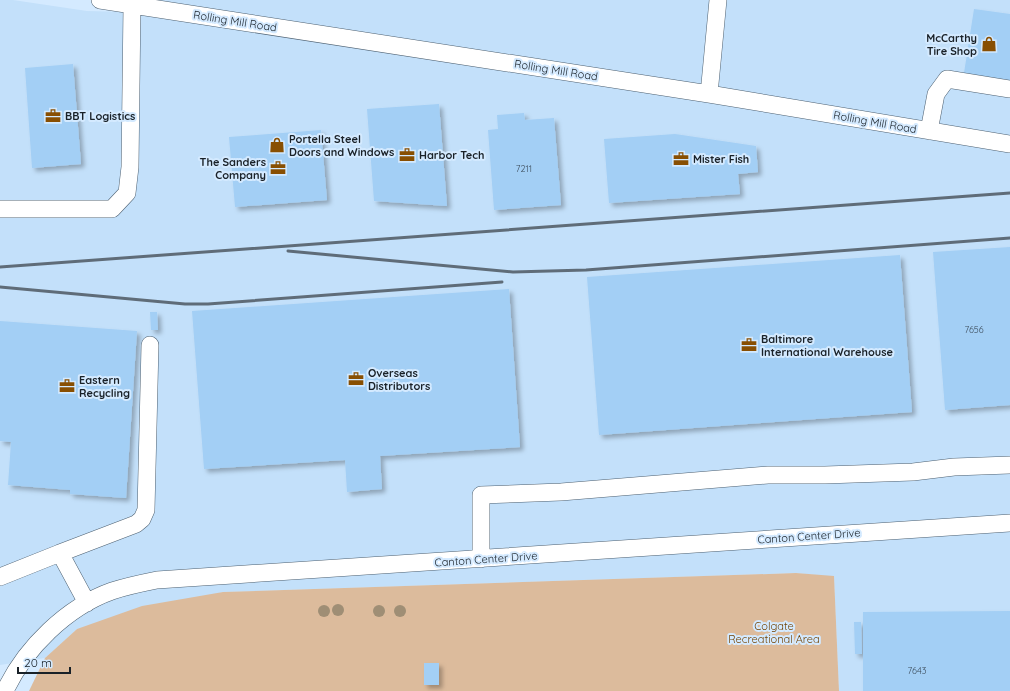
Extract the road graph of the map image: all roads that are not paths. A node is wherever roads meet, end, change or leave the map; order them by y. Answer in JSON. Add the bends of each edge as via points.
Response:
{"nodes":[{"id":1,"x":100,"y":0,"type":"edge"},
{"id":2,"x":718,"y":0,"type":"edge"},
{"id":3,"x":132,"y":5,"type":"junction"},
{"id":4,"x":1010,"y":89,"type":"edge"},
{"id":5,"x":709,"y":94,"type":"junction"},
{"id":6,"x":929,"y":131,"type":"junction"},
{"id":7,"x":1010,"y":144,"type":"edge"},
{"id":8,"x":0,"y":209,"type":"edge"},
{"id":9,"x":150,"y":345,"type":"dead end"},
{"id":10,"x":1010,"y":465,"type":"edge"},
{"id":11,"x":1010,"y":523,"type":"edge"},
{"id":12,"x":60,"y":553,"type":"junction"},
{"id":13,"x":481,"y":559,"type":"junction"},
{"id":14,"x":0,"y":577,"type":"edge"},
{"id":15,"x":87,"y":603,"type":"junction"},
{"id":16,"x":5,"y":691,"type":"edge"}],
"edges":[{"from":1,"to":3,"type":"street","name":"Rolling Mill Road"},
{"from":2,"to":5,"type":"street"},
{"from":3,"to":5,"type":"street","name":"Rolling Mill Road"},
{"from":3,"to":8,"type":"street","via":[[130,167],[127,193],[112,209]]},
{"from":4,"to":6,"type":"street","via":[[946,79],[936,94]]},
{"from":5,"to":6,"type":"street","name":"Rolling Mill Road"},
{"from":6,"to":7,"type":"street","name":"Rolling Mill Road"},
{"from":9,"to":12,"type":"street","via":[[146,510],[136,524]]},
{"from":10,"to":13,"type":"street","via":[[954,467],[913,472],[768,475],[481,496]]},
{"from":11,"to":13,"type":"street","name":"Canton Center Drive"},
{"from":12,"to":14,"type":"street"},
{"from":12,"to":15,"type":"street"},
{"from":13,"to":15,"type":"street","name":"Canton Center Drive","via":[[157,580],[111,591]]},
{"from":15,"to":16,"type":"street","name":"Canton Center Drive","via":[[54,627],[28,653]]}]}
